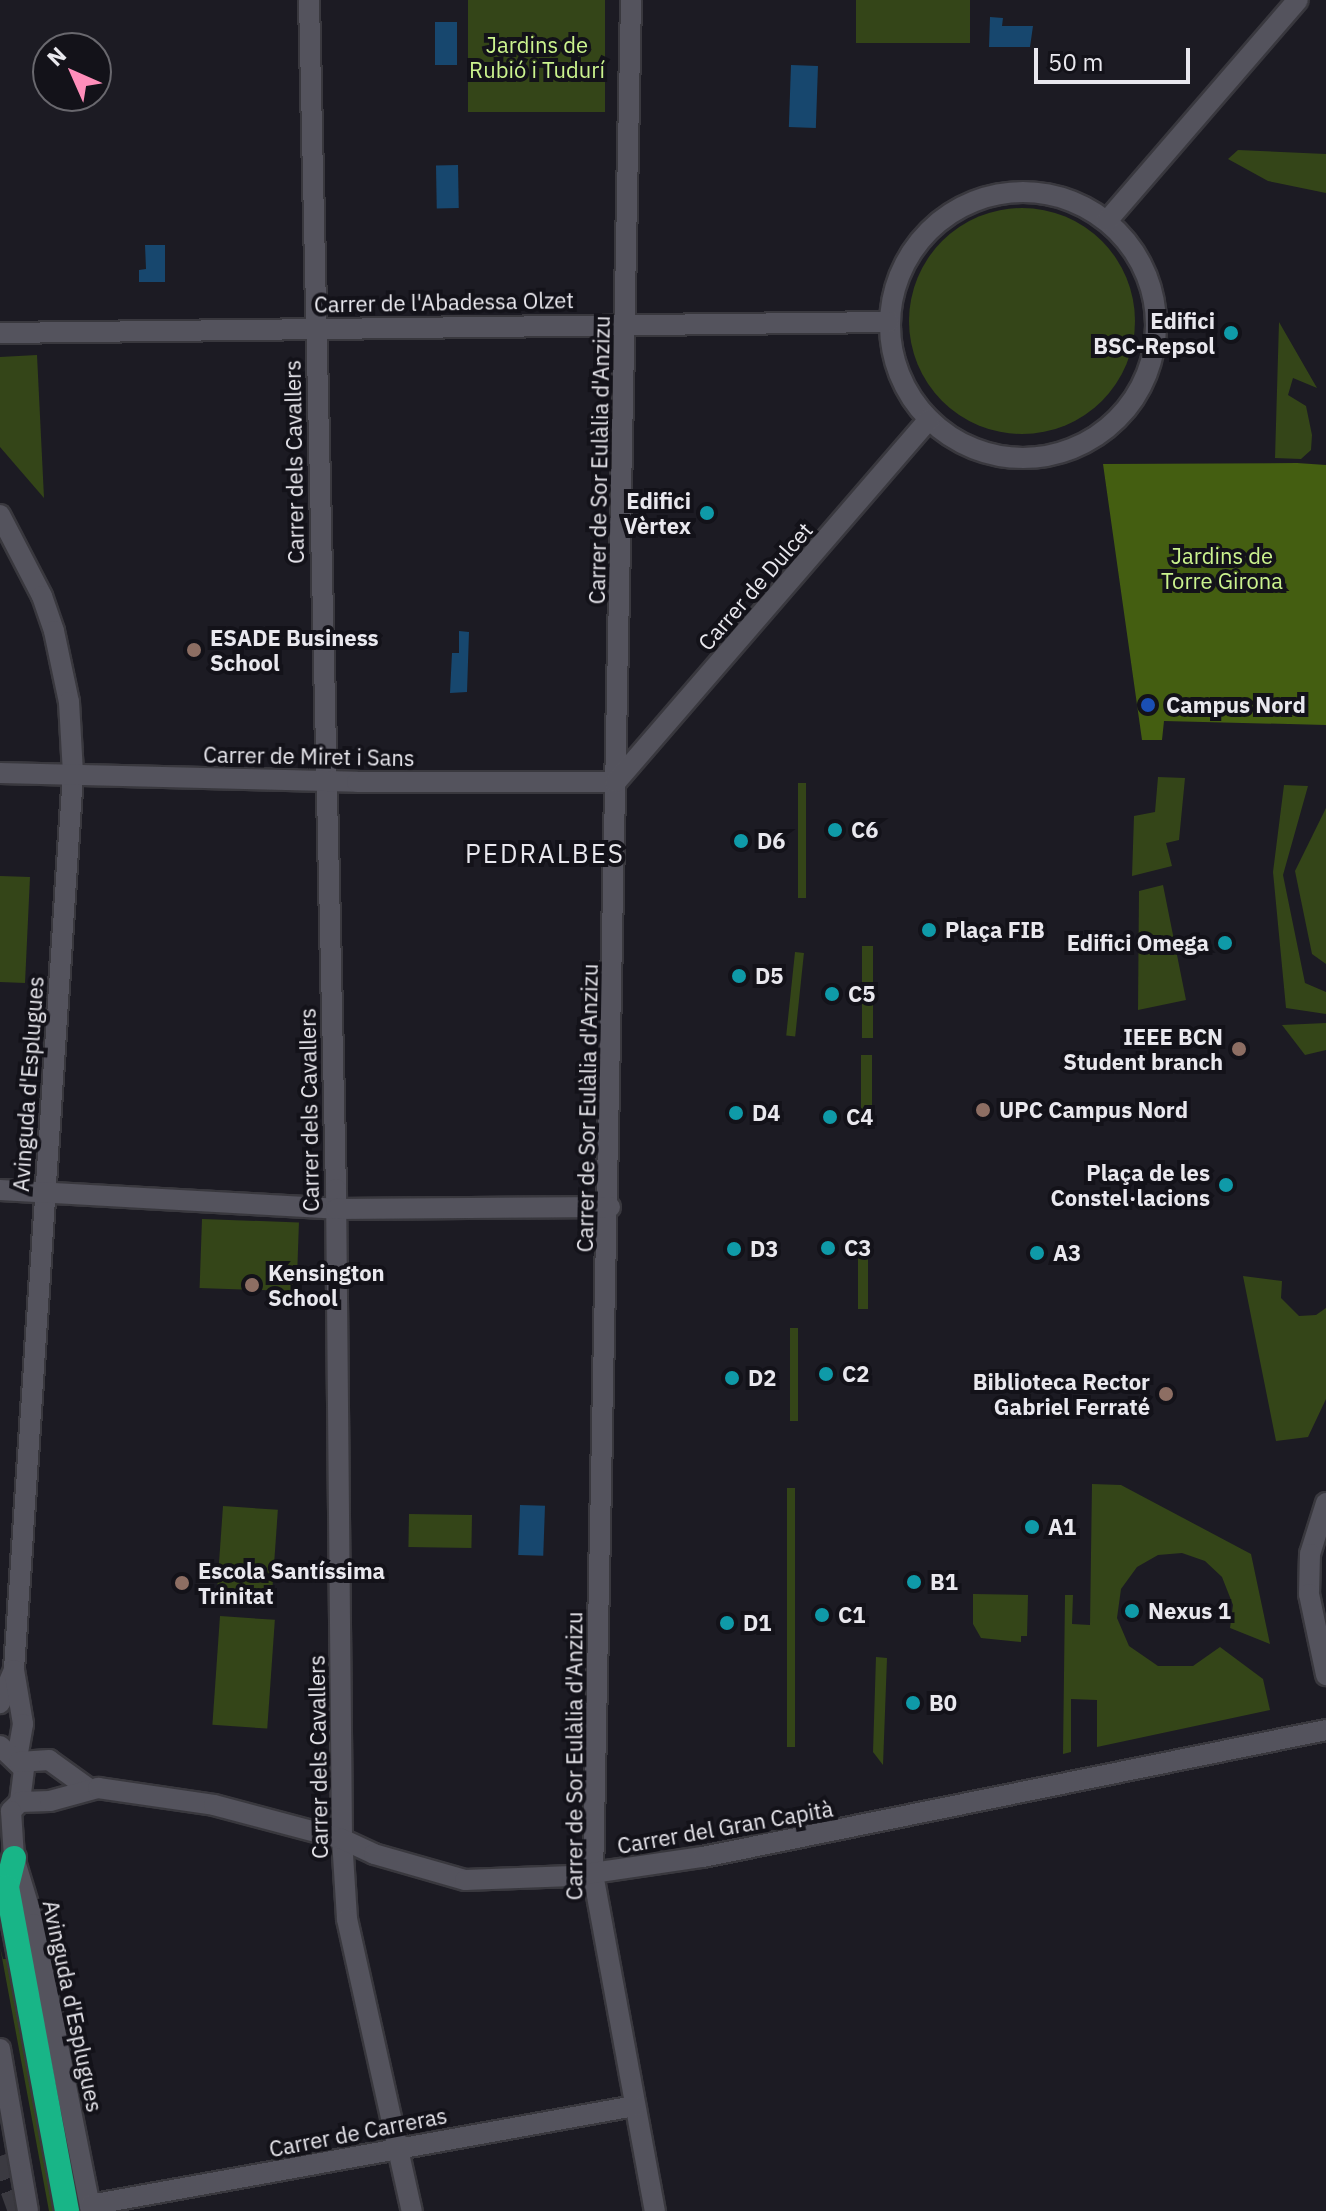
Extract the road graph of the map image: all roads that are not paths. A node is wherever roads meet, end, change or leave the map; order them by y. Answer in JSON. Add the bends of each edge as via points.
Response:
{"nodes":[{"id":1,"x":309,"y":0,"type":"edge"},
{"id":2,"x":631,"y":0,"type":"edge"},
{"id":3,"x":1298,"y":0,"type":"edge"},
{"id":4,"x":1107,"y":221,"type":"junction"},
{"id":5,"x":889,"y":322,"type":"junction"},
{"id":6,"x":626,"y":325,"type":"junction"},
{"id":7,"x":315,"y":328,"type":"junction"},
{"id":8,"x":0,"y":333,"type":"edge"},
{"id":9,"x":929,"y":420,"type":"junction"},
{"id":10,"x":0,"y":515,"type":"edge"},
{"id":11,"x":0,"y":773,"type":"edge"},
{"id":12,"x":73,"y":774,"type":"junction"},
{"id":13,"x":325,"y":782,"type":"junction"},
{"id":14,"x":616,"y":782,"type":"junction"},
{"id":15,"x":0,"y":1190,"type":"edge"},
{"id":16,"x":45,"y":1195,"type":"junction"},
{"id":17,"x":610,"y":1207,"type":"junction"},
{"id":18,"x":336,"y":1209,"type":"junction"},
{"id":19,"x":1326,"y":1503,"type":"edge"},
{"id":20,"x":1318,"y":1598,"type":"edge"},
{"id":21,"x":14,"y":1670,"type":"junction"},
{"id":22,"x":1326,"y":1675,"type":"edge"},
{"id":23,"x":0,"y":1703,"type":"edge"},
{"id":24,"x":1326,"y":1730,"type":"edge"},
{"id":25,"x":12,"y":1755,"type":"edge"},
{"id":26,"x":88,"y":1788,"type":"junction"},
{"id":27,"x":10,"y":1810,"type":"edge"},
{"id":28,"x":342,"y":1839,"type":"junction"},
{"id":29,"x":14,"y":1858,"type":"joint"},
{"id":30,"x":593,"y":1874,"type":"junction"},
{"id":31,"x":0,"y":2049,"type":"edge"},
{"id":32,"x":634,"y":2106,"type":"junction"},
{"id":33,"x":399,"y":2149,"type":"junction"},
{"id":34,"x":83,"y":2209,"type":"edge"},
{"id":35,"x":28,"y":2211,"type":"edge"},
{"id":36,"x":412,"y":2211,"type":"edge"},
{"id":37,"x":655,"y":2211,"type":"edge"}],
"edges":[{"from":1,"to":7,"type":"street","name":"Carrer dels Cavallers"},
{"from":2,"to":6,"type":"street","name":"Carrer de Sor Eulàlia d'Anzizu"},
{"from":3,"to":4,"type":"street"},
{"from":4,"to":5,"type":"street","via":[[1064,198],[1040,193],[991,196],[967,204],[927,233],[911,252]]},
{"from":4,"to":9,"type":"street","via":[[1144,269],[1155,303],[1153,349],[1131,404],[1107,429],[1077,448],[1043,458],[975,451]]},
{"from":5,"to":6,"type":"street","name":"Carrer de l'Abadessa Olzet"},
{"from":5,"to":9,"type":"street","via":[[902,384]]},
{"from":6,"to":7,"type":"street","name":"Carrer de l'Abadessa Olzet"},
{"from":6,"to":14,"type":"street","name":"Carrer de Sor Eulàlia d'Anzizu"},
{"from":7,"to":8,"type":"street","name":"Carrer de l'Abadessa Olzet"},
{"from":7,"to":13,"type":"street","name":"Carrer dels Cavallers"},
{"from":9,"to":14,"type":"street","name":"Carrer de Dulcet"},
{"from":10,"to":12,"type":"street","name":"Avinguda d'Esplugues","via":[[54,631],[69,702]]},
{"from":11,"to":12,"type":"street","name":"Carrer de Miret i Sans"},
{"from":12,"to":13,"type":"street","name":"Carrer de Miret i Sans"},
{"from":12,"to":16,"type":"street","name":"Avinguda d'Esplugues"},
{"from":13,"to":14,"type":"street","name":"Carrer de Miret i Sans"},
{"from":13,"to":18,"type":"street","name":"Carrer dels Cavallers"},
{"from":14,"to":17,"type":"street","name":"Carrer de Sor Eulàlia d'Anzizu"},
{"from":15,"to":16,"type":"street"},
{"from":16,"to":18,"type":"street"},
{"from":16,"to":21,"type":"street","name":"Avinguda d'Esplugues"},
{"from":17,"to":18,"type":"street"},
{"from":17,"to":30,"type":"street","name":"Carrer de Sor Eulàlia d'Anzizu"},
{"from":18,"to":28,"type":"street","name":"Carrer dels Cavallers"},
{"from":19,"to":20,"type":"street","via":[[1310,1554]]},
{"from":20,"to":22,"type":"street"},
{"from":21,"to":23,"type":"street","name":"Avinguda d'Esplugues"},
{"from":21,"to":25,"type":"street","name":"Avinguda d'Esplugues","via":[[23,1724]]},
{"from":24,"to":30,"type":"street","name":"Carrer del Gran Capità","via":[[1030,1794]]},
{"from":25,"to":26,"type":"street","name":"Carrer del Gran Capità","via":[[49,1760]]},
{"from":25,"to":27,"type":"street","name":"Avinguda d'Esplugues","via":[[24,1769]]},
{"from":26,"to":27,"type":"street","name":"Carrer del Gran Capità"},
{"from":26,"to":28,"type":"street","name":"Carrer del Gran Capità","via":[[214,1805]]},
{"from":27,"to":29,"type":"street","name":"Avinguda d'Esplugues"},
{"from":28,"to":30,"type":"street","name":"Carrer del Gran Capità","via":[[374,1854],[465,1880]]},
{"from":28,"to":33,"type":"street","name":"Carrer dels Cavallers","via":[[347,1919]]},
{"from":29,"to":34,"type":"highway","via":[[7,1887]]},
{"from":30,"to":32,"type":"street","name":"Carrer de Sor Eulàlia d'Anzizu"},
{"from":31,"to":35,"type":"street"},
{"from":32,"to":33,"type":"street","name":"Carrer de Carreras"},
{"from":32,"to":37,"type":"street","name":"Carrer de Sor Eulàlia d'Anzizu"},
{"from":33,"to":34,"type":"street","name":"Carrer de Carreras"},
{"from":33,"to":36,"type":"street","name":"Carrer dels Cavallers"}]}
